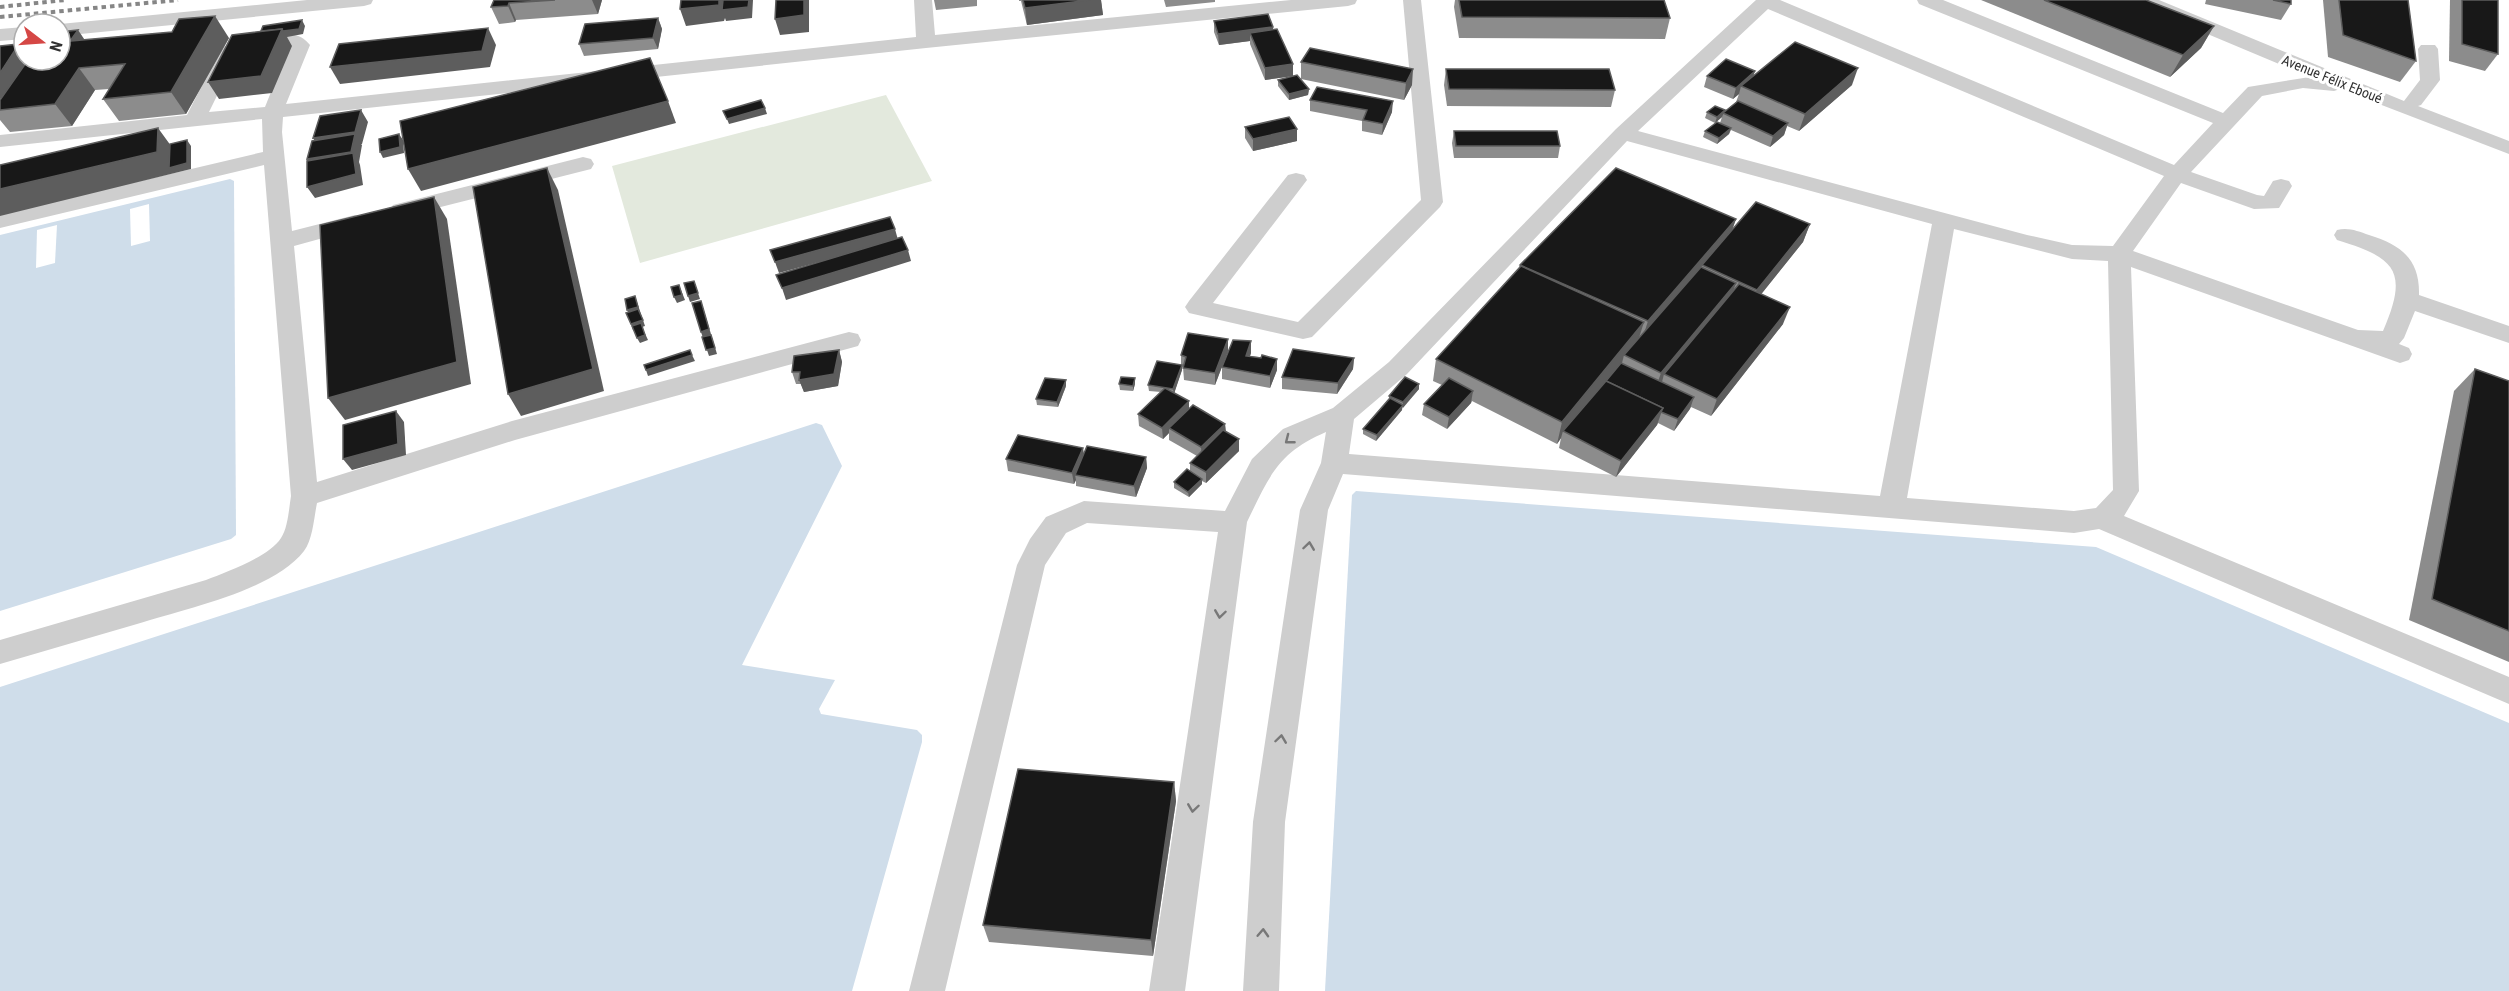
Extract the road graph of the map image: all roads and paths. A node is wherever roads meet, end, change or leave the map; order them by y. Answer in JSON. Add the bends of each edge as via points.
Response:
{"nodes":[{"id":1,"x":364,"y":0,"type":"edge"},
{"id":2,"x":923,"y":0,"type":"edge"},
{"id":3,"x":1131,"y":0,"type":"edge"},
{"id":4,"x":1348,"y":0,"type":"edge"},
{"id":5,"x":1412,"y":0,"type":"edge"},
{"id":6,"x":1926,"y":0,"type":"edge"},
{"id":7,"x":2185,"y":0,"type":"edge"},
{"id":8,"x":1766,"y":1,"type":"edge"},
{"id":9,"x":2142,"y":3,"type":"edge"},
{"id":10,"x":1136,"y":22,"type":"junction"},
{"id":11,"x":72,"y":29,"type":"edge"},
{"id":12,"x":2232,"y":39,"type":"junction"},
{"id":13,"x":926,"y":42,"type":"junction"},
{"id":14,"x":2428,"y":49,"type":"dead end"},
{"id":15,"x":2252,"y":76,"type":"junction"},
{"id":16,"x":2334,"y":85,"type":"junction"},
{"id":17,"x":2414,"y":101,"type":"junction"},
{"id":18,"x":2388,"y":102,"type":"junction"},
{"id":19,"x":273,"y":111,"type":"junction"},
{"id":20,"x":195,"y":120,"type":"junction"},
{"id":21,"x":2226,"y":121,"type":"junction"},
{"id":22,"x":1623,"y":133,"type":"junction"},
{"id":23,"x":2509,"y":137,"type":"edge"},
{"id":24,"x":0,"y":141,"type":"edge"},
{"id":25,"x":156,"y":142,"type":"edge"},
{"id":26,"x":134,"y":147,"type":"edge"},
{"id":27,"x":2509,"y":148,"type":"edge"},
{"id":28,"x":274,"y":156,"type":"junction"},
{"id":29,"x":583,"y":164,"type":"dead end"},
{"id":30,"x":2177,"y":174,"type":"junction"},
{"id":31,"x":1296,"y":180,"type":"dead end"},
{"id":32,"x":2281,"y":186,"type":"dead end"},
{"id":33,"x":0,"y":221,"type":"edge"},
{"id":34,"x":1944,"y":221,"type":"junction"},
{"id":35,"x":2345,"y":235,"type":"dead end"},
{"id":36,"x":284,"y":241,"type":"junction"},
{"id":37,"x":2119,"y":254,"type":"junction"},
{"id":38,"x":2407,"y":299,"type":"junction"},
{"id":39,"x":2341,"y":334,"type":"junction"},
{"id":40,"x":2509,"y":335,"type":"edge"},
{"id":41,"x":849,"y":340,"type":"dead end"},
{"id":42,"x":2400,"y":354,"type":"dead end"},
{"id":43,"x":1342,"y":415,"type":"junction"},
{"id":44,"x":1334,"y":464,"type":"junction"},
{"id":45,"x":305,"y":496,"type":"junction"},
{"id":46,"x":1892,"y":506,"type":"junction"},
{"id":47,"x":2103,"y":519,"type":"junction"},
{"id":48,"x":1233,"y":522,"type":"junction"},
{"id":49,"x":0,"y":652,"type":"edge"},
{"id":50,"x":2509,"y":691,"type":"edge"},
{"id":51,"x":927,"y":991,"type":"edge"},
{"id":52,"x":933,"y":991,"type":"edge"},
{"id":53,"x":1167,"y":991,"type":"edge"},
{"id":54,"x":1260,"y":991,"type":"edge"}],
"edges":[{"from":1,"to":11,"type":"street"},
{"from":2,"to":13,"type":"street"},
{"from":3,"to":10,"type":"street"},
{"from":4,"to":10,"type":"street"},
{"from":5,"to":31,"type":"street","via":[[1432,201],[1303,331],[1197,307]]},
{"from":6,"to":21,"type":"street"},
{"from":7,"to":12,"type":"street"},
{"from":8,"to":22,"type":"street"},
{"from":8,"to":30,"type":"street"},
{"from":9,"to":12,"type":"street","name":"Avenue Félix Eboué"},
{"from":9,"to":12,"type":"street"},
{"from":9,"to":18,"type":"street","name":"Avenue Félix Eboué"},
{"from":10,"to":13,"type":"street"},
{"from":12,"to":15,"type":"street"},
{"from":12,"to":16,"type":"street"},
{"from":12,"to":17,"type":"street","name":"Avenue Félix Eboué"},
{"from":13,"to":19,"type":"street"},
{"from":14,"to":17,"type":"street","via":[[2430,80]]},
{"from":15,"to":16,"type":"street"},
{"from":15,"to":21,"type":"street"},
{"from":16,"to":18,"type":"street"},
{"from":17,"to":23,"type":"street","name":"Avenue Félix Eboué"},
{"from":18,"to":27,"type":"street","name":"Avenue Félix Eboué"},
{"from":19,"to":20,"type":"street"},
{"from":19,"to":20,"type":"street","via":[[298,42],[229,51]]},
{"from":19,"to":28,"type":"street"},
{"from":20,"to":24,"type":"street"},
{"from":21,"to":30,"type":"street"},
{"from":22,"to":34,"type":"street"},
{"from":22,"to":43,"type":"street","via":[[1398,368]]},
{"from":25,"to":26,"type":"street"},
{"from":28,"to":33,"type":"street"},
{"from":28,"to":36,"type":"street"},
{"from":29,"to":36,"type":"street"},
{"from":30,"to":32,"type":"street","via":[[2264,203],[2271,203]]},
{"from":30,"to":37,"type":"street"},
{"from":34,"to":37,"type":"street","via":[[2072,252]]},
{"from":34,"to":46,"type":"street"},
{"from":35,"to":38,"type":"street","via":[[2384,248],[2402,260],[2407,275]]},
{"from":36,"to":45,"type":"street"},
{"from":37,"to":39,"type":"street"},
{"from":37,"to":47,"type":"street","via":[[2126,491],[2117,509]]},
{"from":38,"to":39,"type":"street","via":[[2392,338]]},
{"from":38,"to":40,"type":"street"},
{"from":39,"to":42,"type":"street"},
{"from":41,"to":45,"type":"street","via":[[512,431]]},
{"from":43,"to":44,"type":"street"},
{"from":43,"to":48,"type":"street","one_way":true,"via":[[1293,436],[1261,466]]},
{"from":44,"to":46,"type":"street"},
{"from":54,"to":44,"type":"street","one_way":true,"via":[[1269,822],[1314,510]]},
{"from":45,"to":49,"type":"street","via":[[294,543],[278,558],[245,577]]},
{"from":46,"to":47,"type":"street","via":[[2074,522]]},
{"from":47,"to":50,"type":"street"},
{"from":48,"to":51,"type":"street","via":[[1084,512],[1056,525],[1040,547],[1031,565]]},
{"from":48,"to":53,"type":"street","one_way":true},
{"from":51,"to":52,"type":"street"}]}
